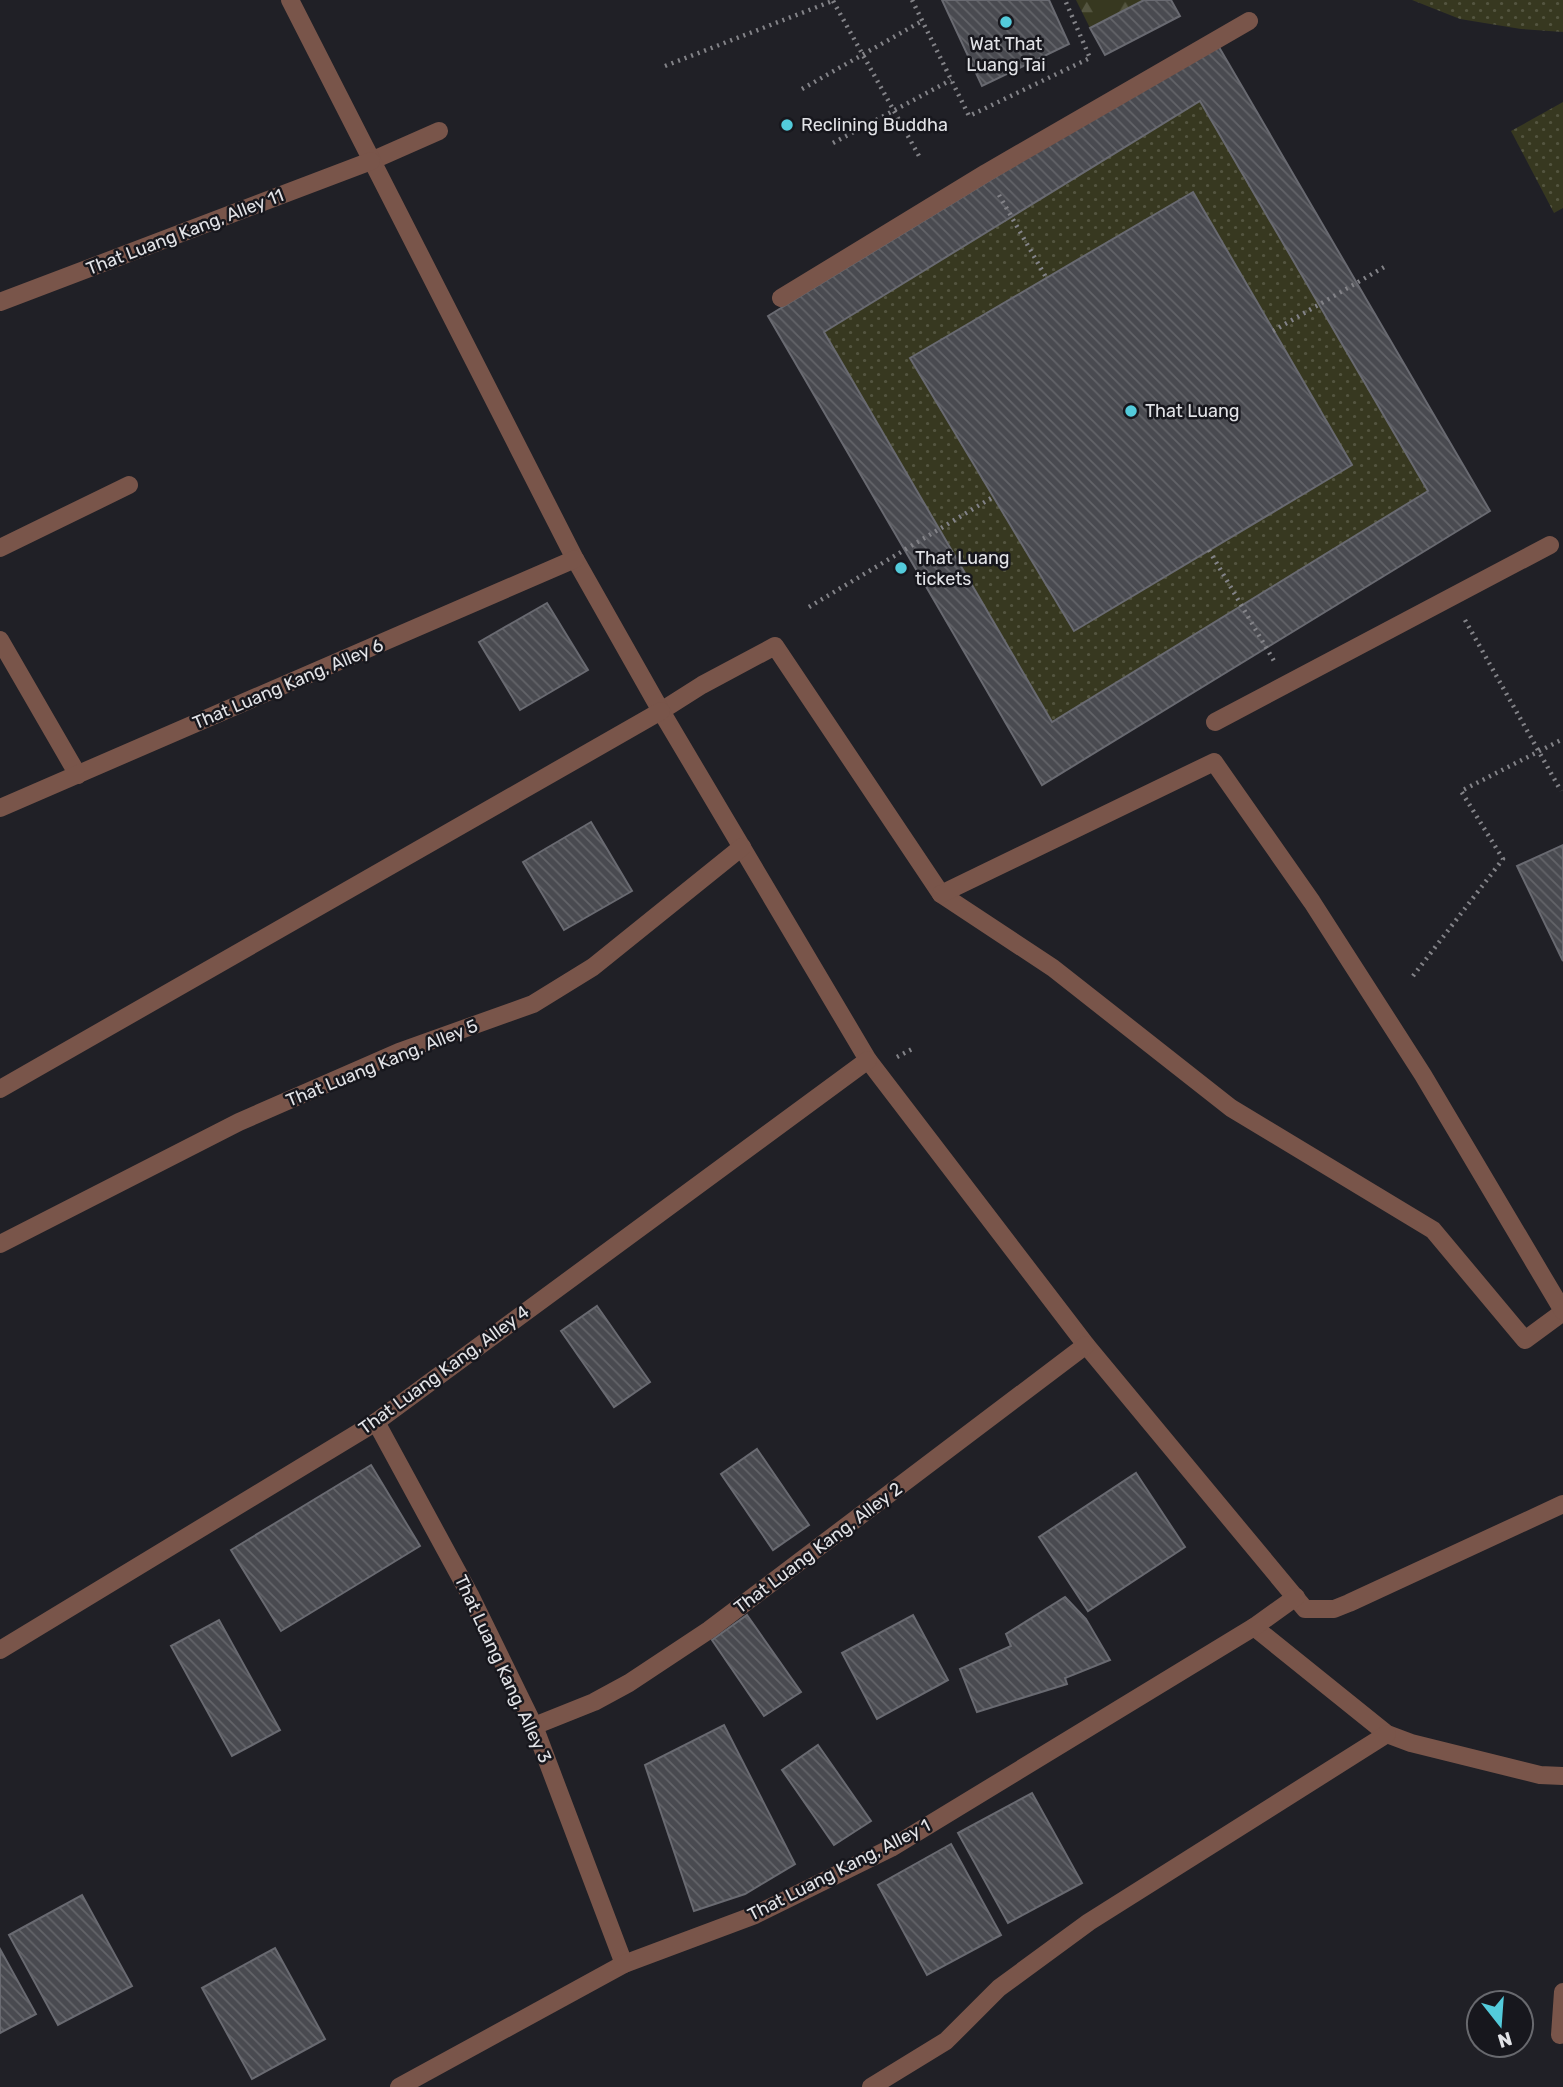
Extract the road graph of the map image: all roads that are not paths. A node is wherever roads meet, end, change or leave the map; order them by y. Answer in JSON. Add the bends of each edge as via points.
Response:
{"nodes":[{"id":1,"x":290,"y":0,"type":"edge"},
{"id":2,"x":1249,"y":20,"type":"dead end"},
{"id":3,"x":439,"y":131,"type":"dead end"},
{"id":4,"x":371,"y":161,"type":"junction"},
{"id":5,"x":781,"y":298,"type":"dead end"},
{"id":6,"x":0,"y":302,"type":"edge"},
{"id":7,"x":129,"y":485,"type":"dead end"},
{"id":8,"x":1550,"y":545,"type":"dead end"},
{"id":9,"x":0,"y":548,"type":"edge"},
{"id":10,"x":575,"y":559,"type":"junction"},
{"id":11,"x":0,"y":640,"type":"edge"},
{"id":12,"x":661,"y":711,"type":"junction"},
{"id":13,"x":1215,"y":722,"type":"dead end"},
{"id":14,"x":78,"y":775,"type":"junction"},
{"id":15,"x":0,"y":808,"type":"edge"},
{"id":16,"x":741,"y":847,"type":"junction"},
{"id":17,"x":941,"y":894,"type":"junction"},
{"id":18,"x":868,"y":1060,"type":"junction"},
{"id":19,"x":0,"y":1089,"type":"edge"},
{"id":20,"x":0,"y":1244,"type":"edge"},
{"id":21,"x":1563,"y":1312,"type":"edge"},
{"id":22,"x":1086,"y":1345,"type":"junction"},
{"id":23,"x":376,"y":1422,"type":"junction"},
{"id":24,"x":1563,"y":1504,"type":"edge"},
{"id":25,"x":1296,"y":1597,"type":"junction"},
{"id":26,"x":1254,"y":1627,"type":"junction"},
{"id":27,"x":0,"y":1650,"type":"edge"},
{"id":28,"x":534,"y":1726,"type":"junction"},
{"id":29,"x":1387,"y":1734,"type":"junction"},
{"id":30,"x":1563,"y":1776,"type":"edge"},
{"id":31,"x":624,"y":1964,"type":"junction"},
{"id":32,"x":1563,"y":1992,"type":"edge"},
{"id":33,"x":1560,"y":2035,"type":"dead end"},
{"id":34,"x":399,"y":2087,"type":"edge"},
{"id":35,"x":871,"y":2087,"type":"edge"}],
"edges":[{"from":1,"to":4,"type":"street"},
{"from":2,"to":5,"type":"street"},
{"from":3,"to":4,"type":"street","name":"That Luang Kang, Alley 11"},
{"from":4,"to":6,"type":"street","name":"That Luang Kang, Alley 11"},
{"from":4,"to":10,"type":"street"},
{"from":7,"to":9,"type":"street"},
{"from":8,"to":13,"type":"street"},
{"from":10,"to":12,"type":"street"},
{"from":10,"to":14,"type":"street","name":"That Luang Kang, Alley 6"},
{"from":11,"to":14,"type":"street"},
{"from":12,"to":16,"type":"street"},
{"from":12,"to":17,"type":"street","via":[[775,646]]},
{"from":12,"to":19,"type":"street"},
{"from":14,"to":15,"type":"street","name":"That Luang Kang, Alley 6"},
{"from":16,"to":18,"type":"street"},
{"from":16,"to":20,"type":"street","name":"That Luang Kang, Alley 5","via":[[593,967],[533,1004],[399,1052],[239,1122]]},
{"from":17,"to":21,"type":"street","via":[[1053,968],[1231,1108],[1433,1230],[1525,1340]]},
{"from":17,"to":21,"type":"street","via":[[1214,762],[1312,902],[1423,1075]]},
{"from":18,"to":22,"type":"street"},
{"from":18,"to":23,"type":"street","name":"That Luang Kang, Alley 4"},
{"from":22,"to":25,"type":"street"},
{"from":22,"to":28,"type":"street","name":"That Luang Kang, Alley 2","via":[[709,1630],[629,1683]]},
{"from":23,"to":27,"type":"street","name":"That Luang Kang, Alley 4"},
{"from":23,"to":28,"type":"street","name":"That Luang Kang, Alley 3","via":[[470,1595]]},
{"from":24,"to":25,"type":"street","via":[[1334,1609],[1305,1609]]},
{"from":25,"to":26,"type":"street","name":"That Luang Kang, Alley 1"},
{"from":26,"to":29,"type":"street"},
{"from":26,"to":31,"type":"street","name":"That Luang Kang, Alley 1","via":[[891,1848],[755,1915]]},
{"from":28,"to":31,"type":"street","name":"That Luang Kang, Alley 3"},
{"from":29,"to":30,"type":"street","via":[[1540,1775]]},
{"from":29,"to":35,"type":"street","via":[[1089,1922],[999,1988],[946,2041]]},
{"from":31,"to":34,"type":"street","name":"That Luang Kang, Alley 1"},
{"from":32,"to":33,"type":"street"}]}
